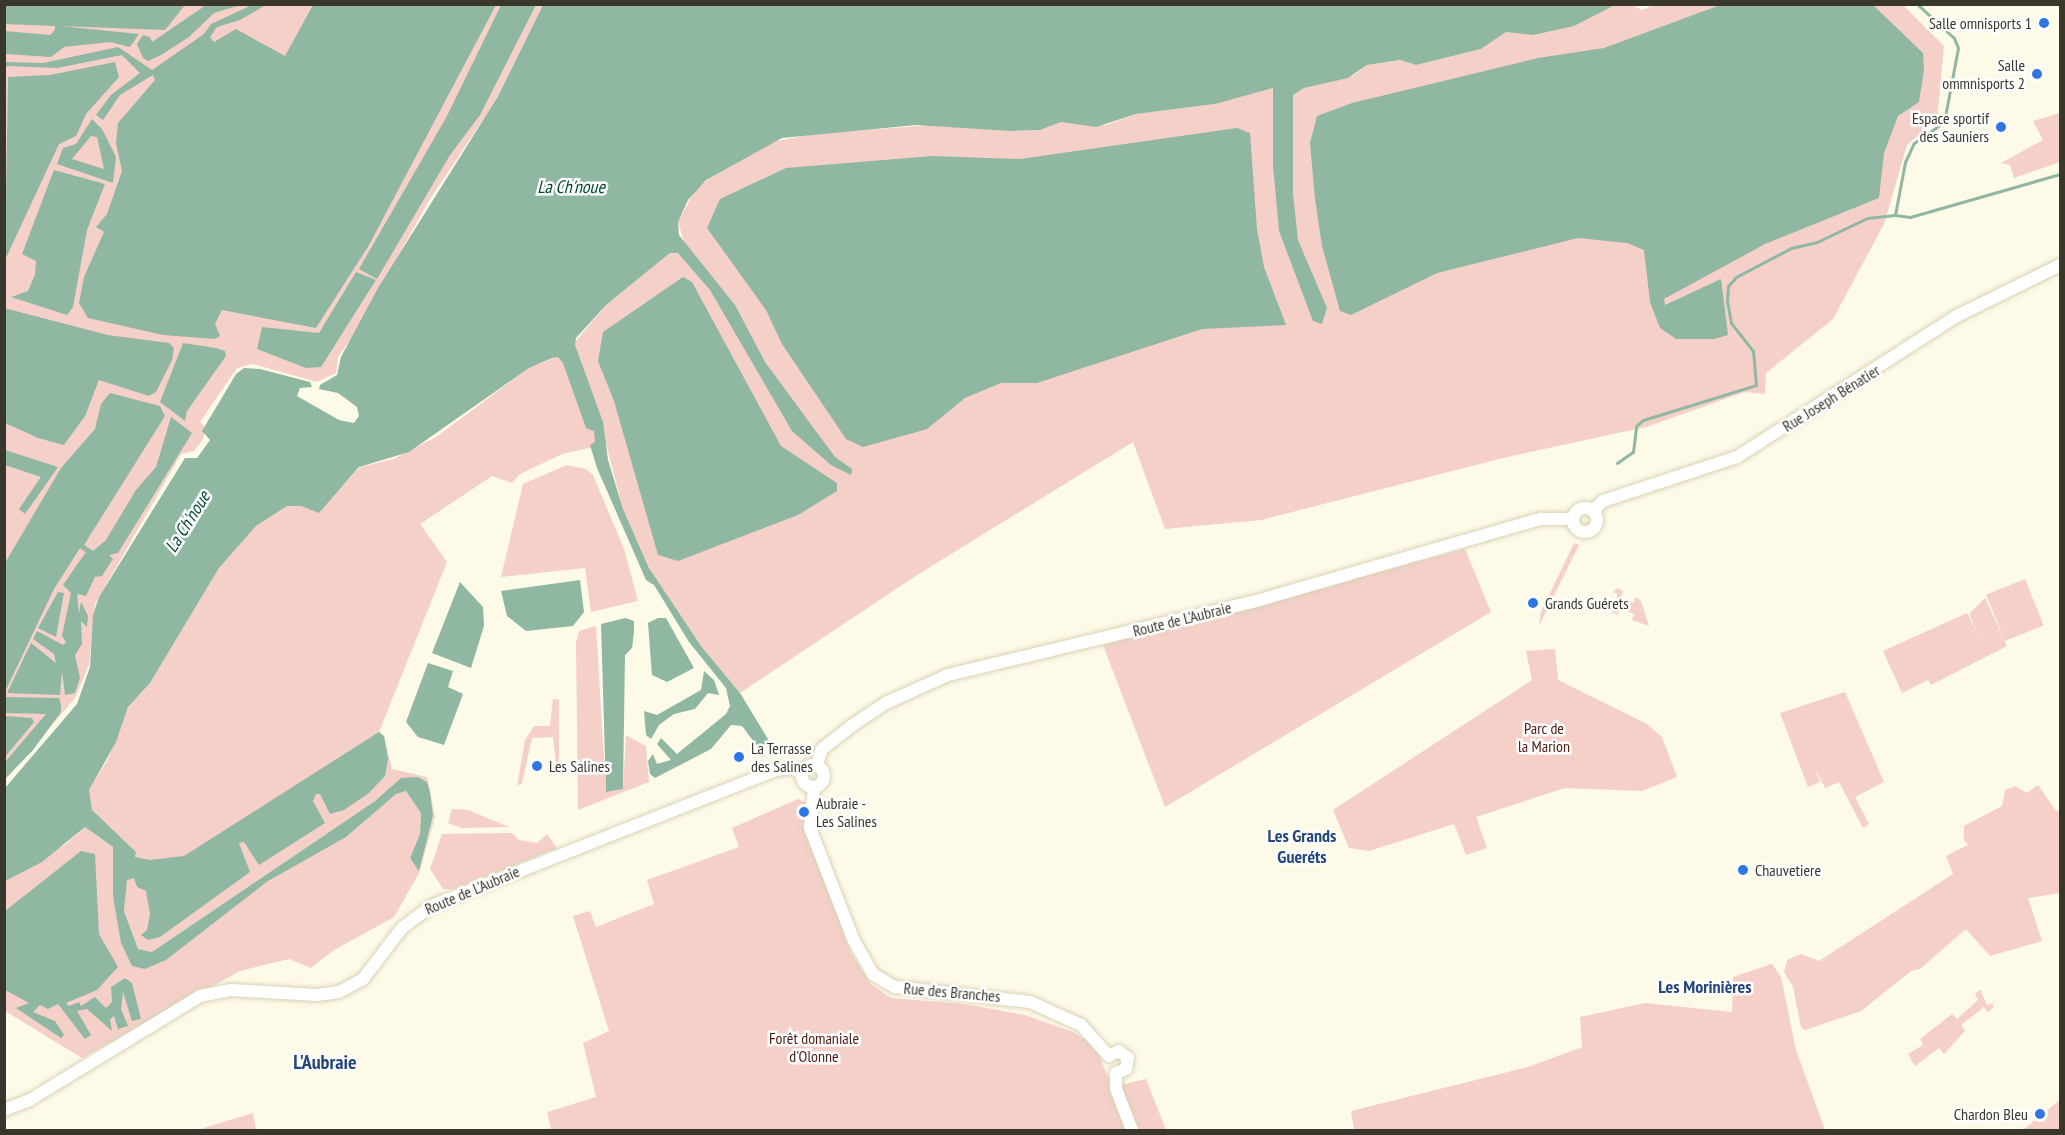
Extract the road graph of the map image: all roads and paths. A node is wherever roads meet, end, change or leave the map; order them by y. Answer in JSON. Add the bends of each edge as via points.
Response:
{"nodes":[{"id":1,"x":2061,"y":265,"type":"edge"},
{"id":2,"x":1593,"y":511,"type":"junction"},
{"id":3,"x":1573,"y":519,"type":"junction"},
{"id":4,"x":817,"y":765,"type":"junction"},
{"id":5,"x":802,"y":773,"type":"junction"},
{"id":6,"x":814,"y":788,"type":"junction"},
{"id":7,"x":1109,"y":1056,"type":"junction"},
{"id":8,"x":1116,"y":1073,"type":"junction"},
{"id":9,"x":4,"y":1110,"type":"edge"},
{"id":10,"x":1132,"y":1131,"type":"edge"}],
"edges":[{"from":1,"to":2,"type":"street","name":"Rue Joseph Bénatier","via":[[1955,317],[1737,457],[1603,501]]},
{"from":2,"to":3,"type":"street","via":[[1579,510]]},
{"from":2,"to":3,"type":"street","via":[[1597,521],[1589,532],[1578,531]]},
{"from":3,"to":4,"type":"street","name":"Route de L'Aubraie","via":[[1541,519],[1256,601],[948,675],[886,703],[853,725],[822,749]]},
{"from":4,"to":5,"type":"street","via":[[808,766]]},
{"from":4,"to":6,"type":"street","via":[[825,776],[823,783]]},
{"from":5,"to":6,"type":"street","via":[[804,783]]},
{"from":5,"to":9,"type":"street","name":"Route de L'Aubraie","via":[[791,768],[776,770],[430,906],[402,928],[363,979],[339,992],[214,992],[133,1034],[27,1101]]},
{"from":6,"to":7,"type":"street","name":"Rue des Branches","via":[[810,828],[853,939],[873,974],[895,987],[1030,1002],[1081,1025]]},
{"from":7,"to":8,"type":"street","via":[[1107,1063]]},
{"from":7,"to":8,"type":"street","via":[[1119,1051],[1128,1058],[1126,1069]]},
{"from":8,"to":10,"type":"street","via":[[1116,1089]]}]}
